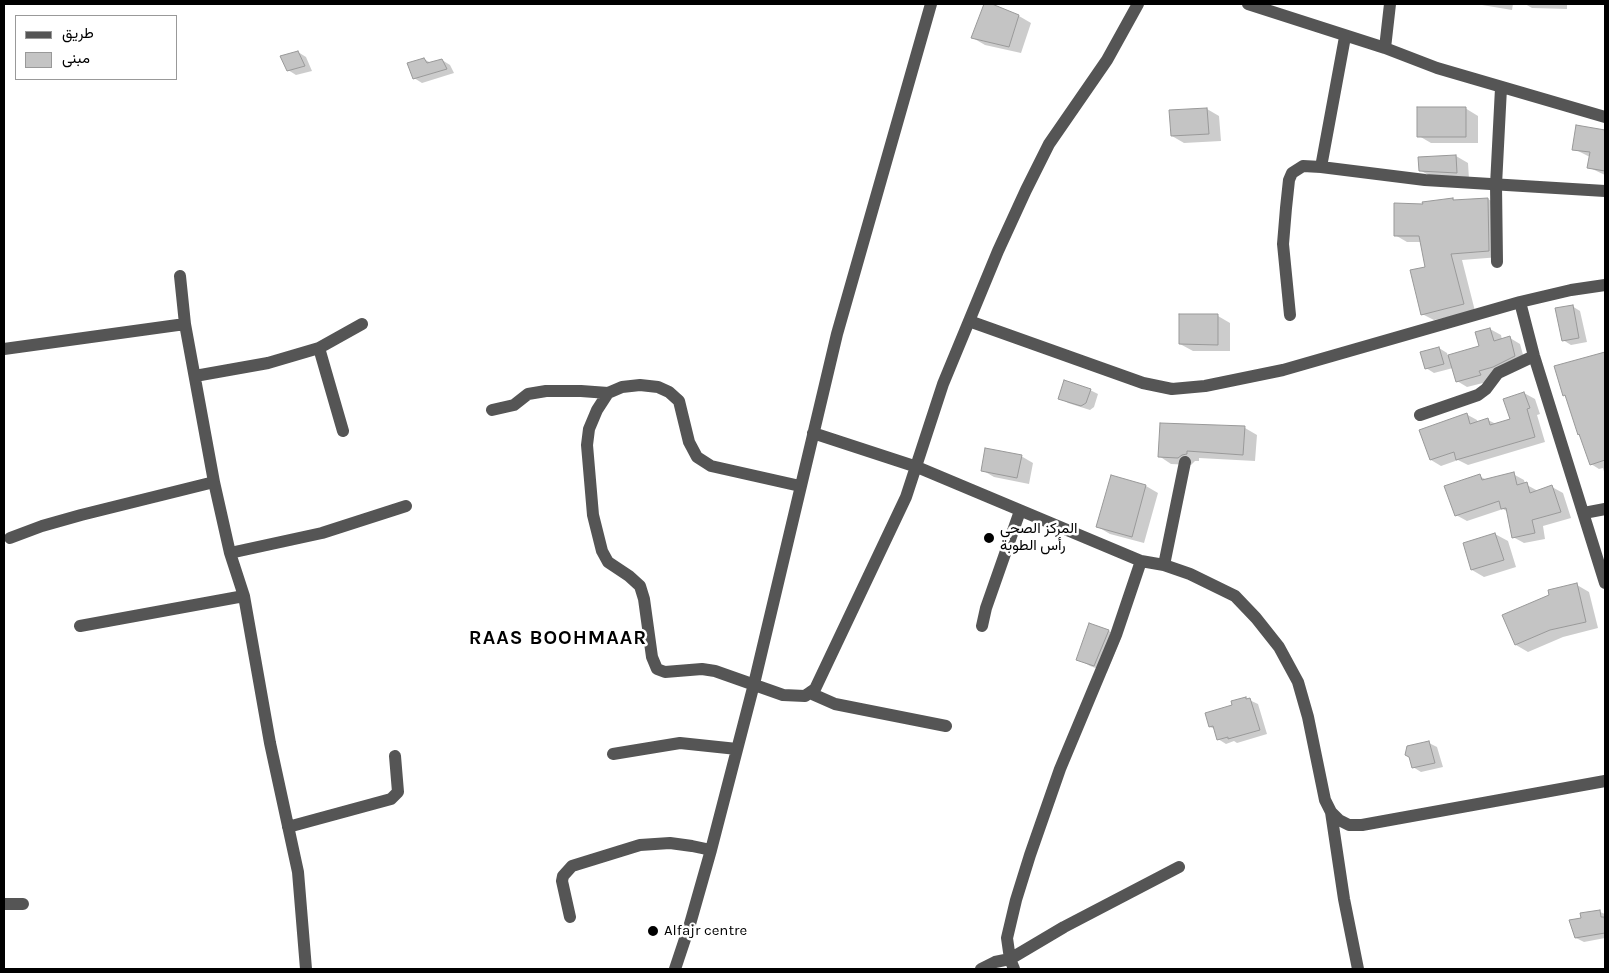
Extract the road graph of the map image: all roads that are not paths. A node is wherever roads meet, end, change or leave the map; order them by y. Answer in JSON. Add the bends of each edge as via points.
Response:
{"nodes":[{"id":1,"x":931,"y":4,"type":"edge"},
{"id":2,"x":1138,"y":4,"type":"edge"},
{"id":3,"x":1248,"y":4,"type":"edge"},
{"id":4,"x":1390,"y":4,"type":"edge"},
{"id":5,"x":1345,"y":36,"type":"junction"},
{"id":6,"x":1385,"y":48,"type":"junction"},
{"id":7,"x":1501,"y":88,"type":"junction"},
{"id":8,"x":1605,"y":117,"type":"edge"},
{"id":9,"x":1321,"y":166,"type":"junction"},
{"id":10,"x":1496,"y":185,"type":"junction"},
{"id":11,"x":1605,"y":191,"type":"edge"},
{"id":12,"x":1496,"y":262,"type":"dead end"},
{"id":13,"x":180,"y":276,"type":"dead end"},
{"id":14,"x":1605,"y":285,"type":"edge"},
{"id":15,"x":1520,"y":302,"type":"junction"},
{"id":16,"x":1290,"y":315,"type":"dead end"},
{"id":17,"x":969,"y":321,"type":"junction"},
{"id":18,"x":185,"y":324,"type":"junction"},
{"id":19,"x":362,"y":324,"type":"dead end"},
{"id":20,"x":319,"y":348,"type":"junction"},
{"id":21,"x":4,"y":349,"type":"edge"},
{"id":22,"x":1534,"y":356,"type":"junction"},
{"id":23,"x":196,"y":376,"type":"junction"},
{"id":24,"x":608,"y":393,"type":"junction"},
{"id":25,"x":492,"y":410,"type":"dead end"},
{"id":26,"x":1420,"y":415,"type":"dead end"},
{"id":27,"x":342,"y":431,"type":"dead end"},
{"id":28,"x":813,"y":433,"type":"junction"},
{"id":29,"x":1185,"y":462,"type":"dead end"},
{"id":30,"x":917,"y":467,"type":"junction"},
{"id":31,"x":214,"y":482,"type":"junction"},
{"id":32,"x":800,"y":486,"type":"junction"},
{"id":33,"x":406,"y":506,"type":"dead end"},
{"id":34,"x":1605,"y":510,"type":"edge"},
{"id":35,"x":1020,"y":511,"type":"junction"},
{"id":36,"x":1584,"y":514,"type":"junction"},
{"id":37,"x":10,"y":538,"type":"dead end"},
{"id":38,"x":230,"y":553,"type":"junction"},
{"id":39,"x":1141,"y":561,"type":"junction"},
{"id":40,"x":1164,"y":565,"type":"junction"},
{"id":41,"x":1605,"y":583,"type":"edge"},
{"id":42,"x":244,"y":596,"type":"junction"},
{"id":43,"x":80,"y":626,"type":"dead end"},
{"id":44,"x":982,"y":626,"type":"dead end"},
{"id":45,"x":754,"y":684,"type":"junction"},
{"id":46,"x":810,"y":694,"type":"junction"},
{"id":47,"x":946,"y":726,"type":"dead end"},
{"id":48,"x":738,"y":750,"type":"junction"},
{"id":49,"x":613,"y":754,"type":"dead end"},
{"id":50,"x":395,"y":756,"type":"dead end"},
{"id":51,"x":1605,"y":781,"type":"edge"},
{"id":52,"x":1331,"y":812,"type":"junction"},
{"id":53,"x":288,"y":827,"type":"junction"},
{"id":54,"x":711,"y":850,"type":"junction"},
{"id":55,"x":1179,"y":868,"type":"dead end"},
{"id":56,"x":4,"y":904,"type":"edge"},
{"id":57,"x":22,"y":904,"type":"dead end"},
{"id":58,"x":570,"y":917,"type":"dead end"},
{"id":59,"x":1012,"y":964,"type":"edge"},
{"id":60,"x":306,"y":969,"type":"edge"},
{"id":61,"x":675,"y":969,"type":"edge"},
{"id":62,"x":981,"y":969,"type":"edge"},
{"id":63,"x":1358,"y":969,"type":"edge"}],
"edges":[{"from":1,"to":28,"type":"street","via":[[837,334]]},
{"from":2,"to":17,"type":"street","via":[[1107,60],[1049,144]]},
{"from":3,"to":5,"type":"street"},
{"from":4,"to":6,"type":"street"},
{"from":5,"to":6,"type":"street"},
{"from":5,"to":9,"type":"street"},
{"from":6,"to":7,"type":"street"},
{"from":7,"to":8,"type":"street"},
{"from":7,"to":10,"type":"street"},
{"from":9,"to":10,"type":"street","via":[[1397,177]]},
{"from":9,"to":16,"type":"street","via":[[1298,168],[1289,180],[1283,244]]},
{"from":10,"to":11,"type":"street"},
{"from":10,"to":12,"type":"street"},
{"from":13,"to":18,"type":"street"},
{"from":14,"to":15,"type":"street"},
{"from":15,"to":17,"type":"street","via":[[1283,370],[1205,386],[1172,389],[1143,383]]},
{"from":15,"to":22,"type":"street"},
{"from":17,"to":30,"type":"street"},
{"from":18,"to":21,"type":"street"},
{"from":18,"to":23,"type":"street"},
{"from":19,"to":20,"type":"street"},
{"from":20,"to":23,"type":"street","via":[[268,363]]},
{"from":20,"to":27,"type":"street"},
{"from":22,"to":26,"type":"street","via":[[1498,373],[1478,395]]},
{"from":22,"to":36,"type":"street"},
{"from":23,"to":31,"type":"street"},
{"from":24,"to":25,"type":"street","via":[[546,391],[528,394],[514,405]]},
{"from":24,"to":32,"type":"street","via":[[640,385],[669,392],[679,401],[696,457],[711,466]]},
{"from":24,"to":45,"type":"street","via":[[589,429],[587,445],[593,515],[608,562],[640,586],[655,666],[665,672],[702,668]]},
{"from":28,"to":30,"type":"street"},
{"from":28,"to":32,"type":"street"},
{"from":29,"to":40,"type":"street"},
{"from":30,"to":35,"type":"street"},
{"from":30,"to":46,"type":"street","via":[[816,689]]},
{"from":31,"to":37,"type":"street","via":[[42,526]]},
{"from":31,"to":38,"type":"street"},
{"from":32,"to":45,"type":"street"},
{"from":33,"to":38,"type":"street","via":[[322,533]]},
{"from":34,"to":36,"type":"street"},
{"from":35,"to":39,"type":"street"},
{"from":35,"to":44,"type":"street"},
{"from":36,"to":41,"type":"street"},
{"from":38,"to":42,"type":"street"},
{"from":39,"to":40,"type":"street"},
{"from":39,"to":59,"type":"street","via":[[1030,855],[1007,938]]},
{"from":40,"to":52,"type":"street","via":[[1235,596],[1279,647],[1298,682],[1325,800]]},
{"from":42,"to":43,"type":"street"},
{"from":42,"to":53,"type":"street"},
{"from":45,"to":46,"type":"street","via":[[783,695]]},
{"from":45,"to":48,"type":"street"},
{"from":46,"to":47,"type":"street","via":[[835,704]]},
{"from":48,"to":49,"type":"street","via":[[680,743]]},
{"from":48,"to":54,"type":"street"},
{"from":50,"to":53,"type":"street","via":[[398,792],[391,799]]},
{"from":51,"to":52,"type":"street","via":[[1362,825],[1339,820]]},
{"from":52,"to":63,"type":"street"},
{"from":53,"to":60,"type":"street","via":[[298,872]]},
{"from":54,"to":58,"type":"street","via":[[670,843],[640,845],[572,866],[562,881]]},
{"from":54,"to":61,"type":"street"},
{"from":55,"to":59,"type":"street","via":[[1064,927]]},
{"from":56,"to":57,"type":"street"},
{"from":59,"to":62,"type":"street","via":[[995,962]]}]}
